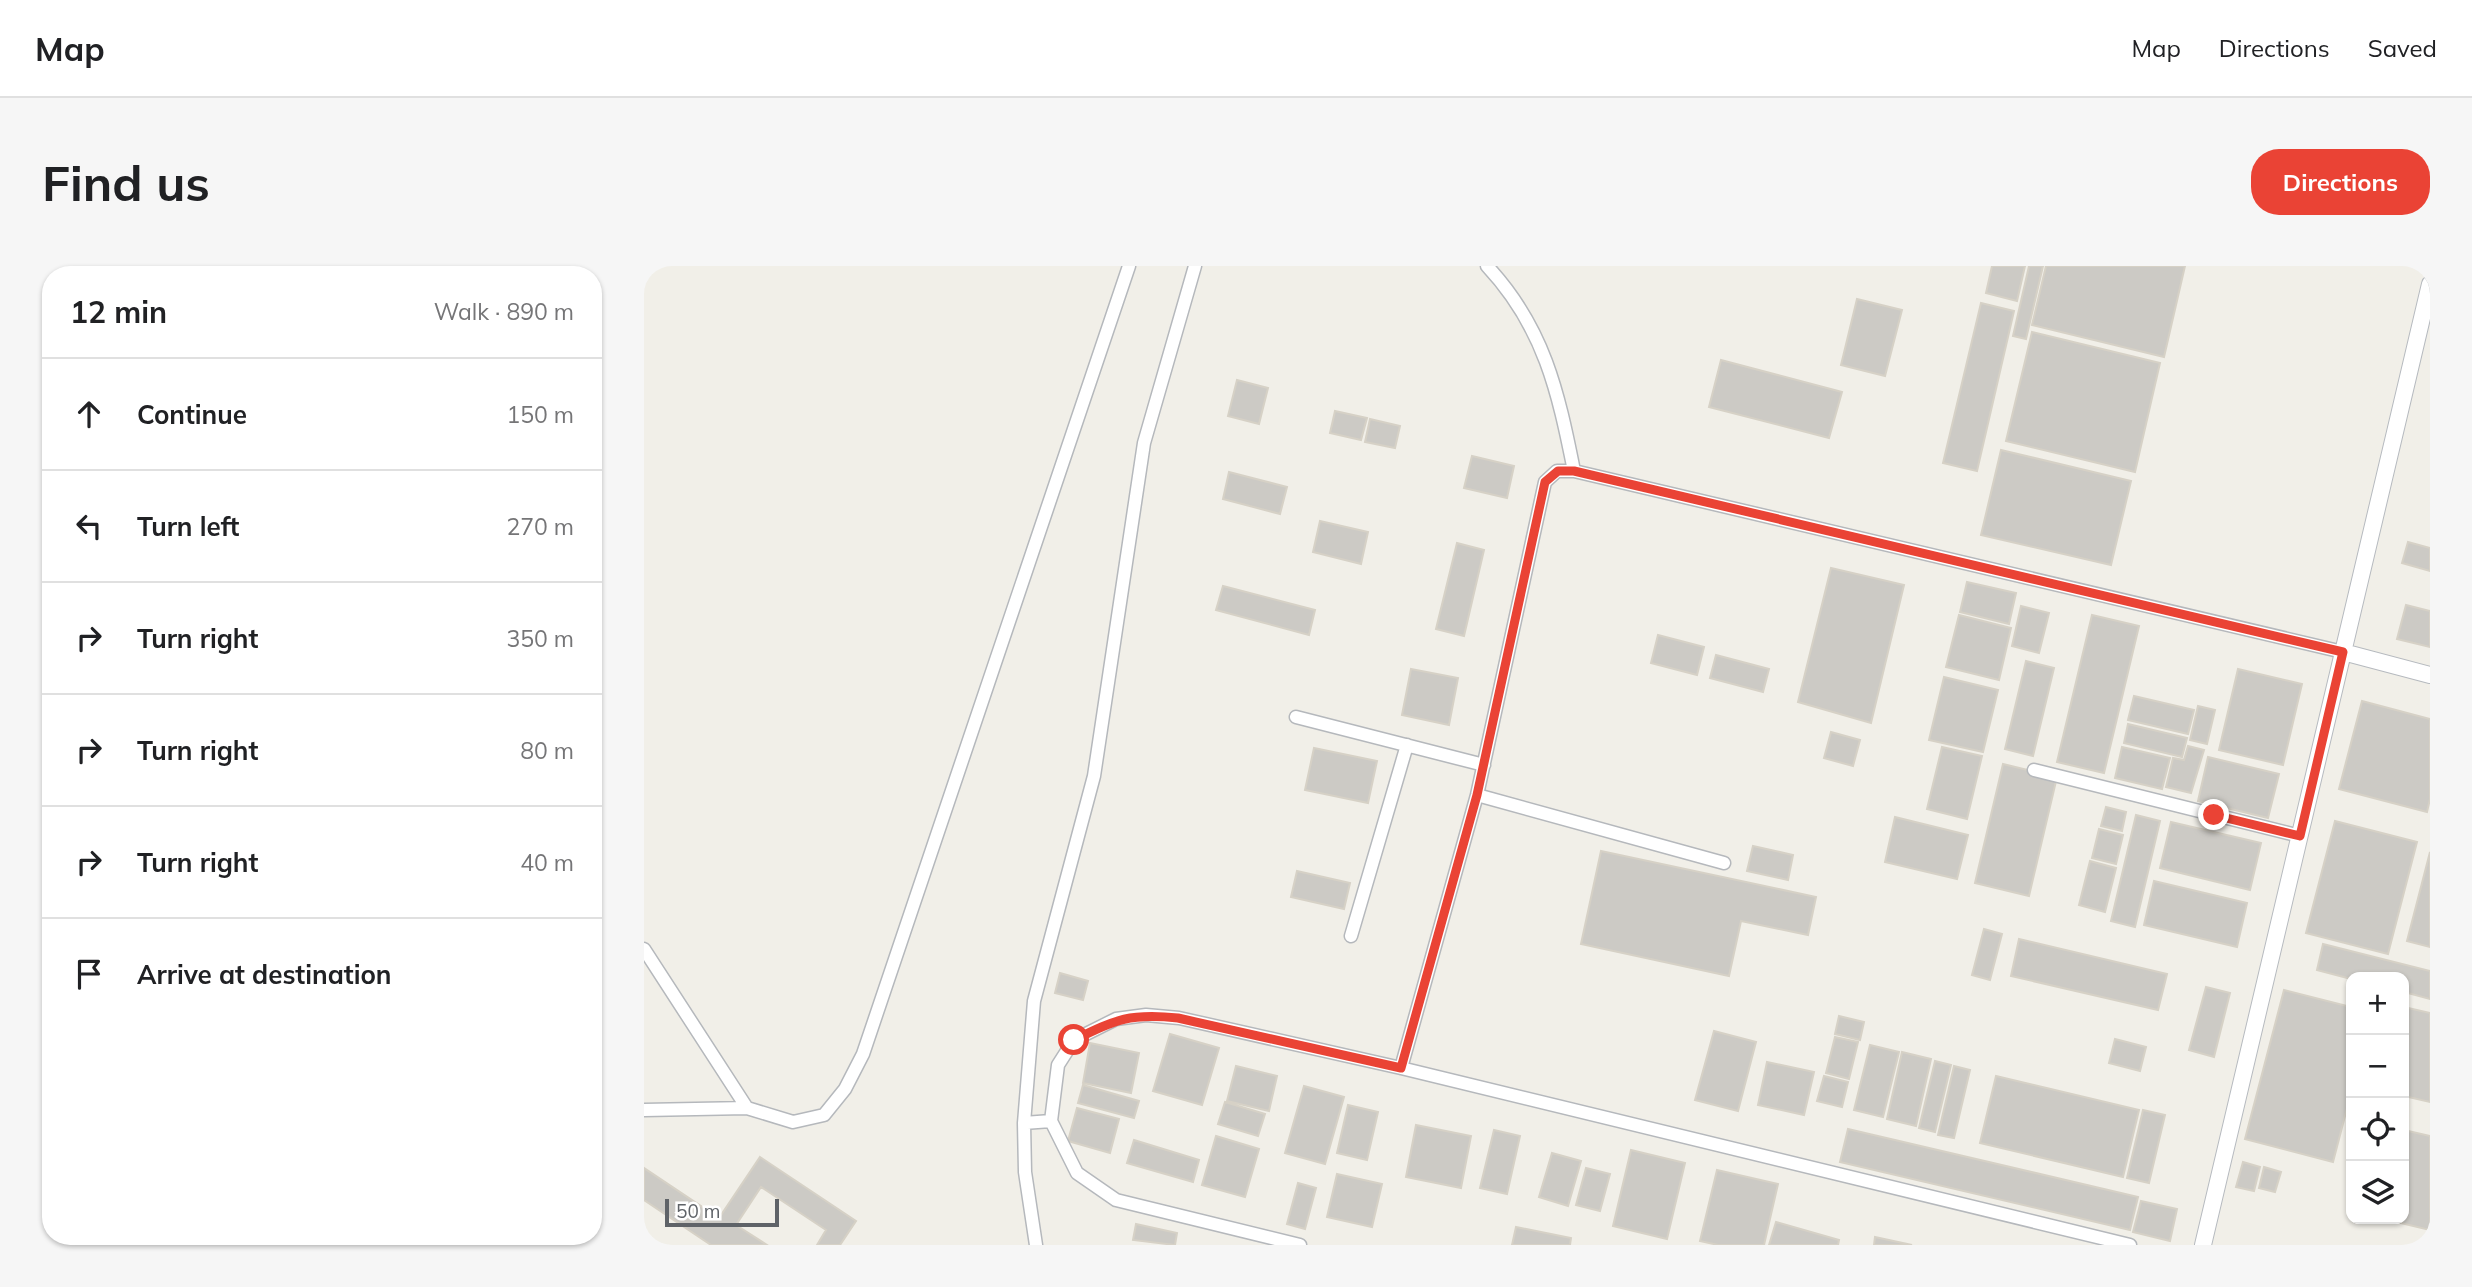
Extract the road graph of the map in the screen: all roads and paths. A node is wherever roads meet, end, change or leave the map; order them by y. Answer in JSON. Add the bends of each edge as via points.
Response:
{"nodes":[{"id":1,"x":1129,"y":266,"type":"edge"},
{"id":2,"x":1195,"y":266,"type":"edge"},
{"id":3,"x":1487,"y":266,"type":"edge"},
{"id":4,"x":2430,"y":284,"type":"edge"},
{"id":5,"x":1574,"y":471,"type":"junction"},
{"id":6,"x":2343,"y":652,"type":"junction"},
{"id":7,"x":2430,"y":675,"type":"edge"},
{"id":8,"x":1296,"y":717,"type":"dead end"},
{"id":9,"x":1407,"y":745,"type":"junction"},
{"id":10,"x":1485,"y":765,"type":"junction"},
{"id":11,"x":2034,"y":770,"type":"dead end"},
{"id":12,"x":1477,"y":795,"type":"junction"},
{"id":13,"x":2300,"y":836,"type":"junction"},
{"id":14,"x":1724,"y":863,"type":"dead end"},
{"id":15,"x":1351,"y":936,"type":"dead end"},
{"id":16,"x":644,"y":949,"type":"edge"},
{"id":17,"x":1401,"y":1068,"type":"junction"},
{"id":18,"x":747,"y":1108,"type":"junction"},
{"id":19,"x":644,"y":1110,"type":"edge"},
{"id":20,"x":1051,"y":1121,"type":"junction"},
{"id":21,"x":1024,"y":1123,"type":"junction"},
{"id":22,"x":1036,"y":1245,"type":"edge"},
{"id":23,"x":1300,"y":1245,"type":"edge"},
{"id":24,"x":2130,"y":1245,"type":"edge"},
{"id":25,"x":2203,"y":1245,"type":"edge"}],
"edges":[{"from":1,"to":18,"type":"street","via":[[863,1054],[845,1089],[824,1115],[793,1122]]},
{"from":2,"to":21,"type":"street","via":[[1144,443],[1094,776],[1034,1001]]},
{"from":3,"to":5,"type":"street","via":[[1507,287],[1547,357]]},
{"from":4,"to":6,"type":"street"},
{"from":5,"to":6,"type":"street"},
{"from":5,"to":10,"type":"street","via":[[1558,471],[1545,482]]},
{"from":6,"to":7,"type":"street"},
{"from":6,"to":13,"type":"street"},
{"from":8,"to":9,"type":"street"},
{"from":9,"to":10,"type":"street"},
{"from":9,"to":15,"type":"street"},
{"from":10,"to":12,"type":"street"},
{"from":11,"to":13,"type":"street"},
{"from":12,"to":14,"type":"street"},
{"from":12,"to":17,"type":"street"},
{"from":13,"to":25,"type":"street"},
{"from":16,"to":18,"type":"street"},
{"from":17,"to":20,"type":"street","via":[[1178,1018],[1146,1015],[1116,1019],[1074,1040],[1058,1065]]},
{"from":17,"to":24,"type":"street"},
{"from":18,"to":19,"type":"street"},
{"from":20,"to":21,"type":"street"},
{"from":20,"to":23,"type":"street","via":[[1077,1173],[1116,1200]]},
{"from":21,"to":22,"type":"street"}]}
